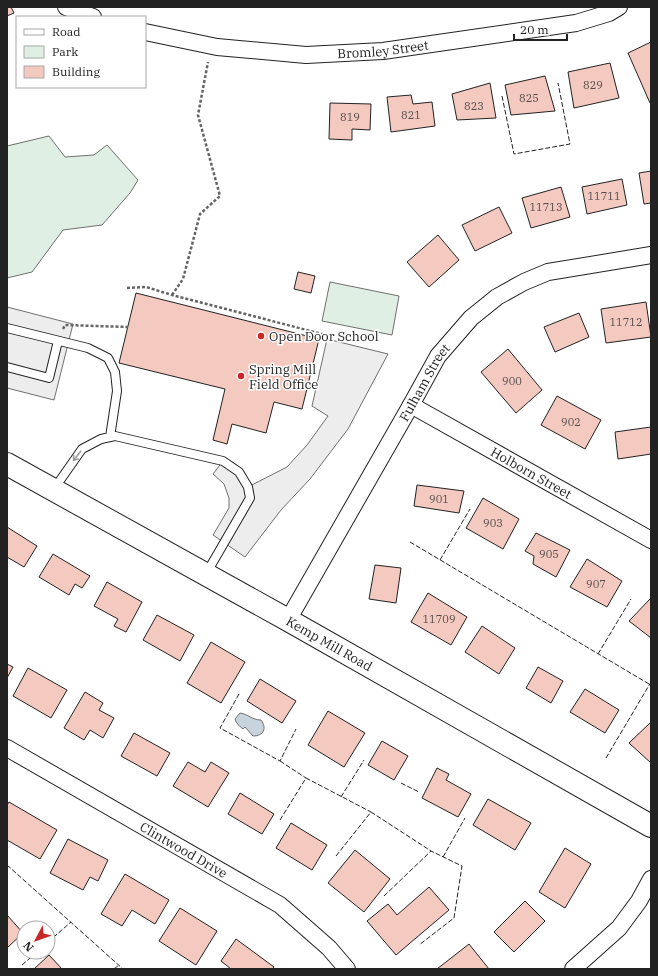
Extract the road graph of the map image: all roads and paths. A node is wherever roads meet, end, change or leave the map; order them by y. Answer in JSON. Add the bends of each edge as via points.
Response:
{"nodes":[{"id":1,"x":66,"y":7,"type":"edge"},
{"id":2,"x":619,"y":7,"type":"edge"},
{"id":3,"x":90,"y":16,"type":"edge"},
{"id":4,"x":146,"y":32,"type":"edge"},
{"id":5,"x":211,"y":46,"type":"junction"},
{"id":6,"x":651,"y":255,"type":"edge"},
{"id":7,"x":128,"y":288,"type":"dead end"},
{"id":8,"x":172,"y":295,"type":"junction"},
{"id":9,"x":128,"y":327,"type":"dead end"},
{"id":10,"x":7,"y":328,"type":"edge"},
{"id":11,"x":326,"y":335,"type":"dead end"},
{"id":12,"x":58,"y":341,"type":"junction"},
{"id":13,"x":7,"y":367,"type":"edge"},
{"id":14,"x":411,"y":405,"type":"junction"},
{"id":15,"x":110,"y":437,"type":"junction"},
{"id":16,"x":7,"y":464,"type":"edge"},
{"id":17,"x":54,"y":489,"type":"junction"},
{"id":18,"x":651,"y":540,"type":"edge"},
{"id":19,"x":206,"y":574,"type":"junction"},
{"id":20,"x":288,"y":620,"type":"junction"},
{"id":21,"x":7,"y":748,"type":"edge"},
{"id":22,"x":651,"y":826,"type":"edge"},
{"id":23,"x":651,"y":879,"type":"edge"},
{"id":24,"x":347,"y":969,"type":"edge"},
{"id":25,"x":573,"y":969,"type":"edge"}],
"edges":[{"from":1,"to":3,"type":"street"},
{"from":2,"to":5,"type":"street","name":"Bromley Street","via":[[576,23],[383,51],[306,55]]},
{"from":4,"to":5,"type":"street","name":"Bromley Street"},
{"from":5,"to":8,"type":"path","via":[[198,115],[220,196],[200,214],[183,279]]},
{"from":6,"to":14,"type":"street","name":"Fulham Street","via":[[548,272],[497,297],[471,318],[438,356]]},
{"from":7,"to":8,"type":"path","via":[[146,287]]},
{"from":8,"to":11,"type":"path"},
{"from":9,"to":12,"type":"path","via":[[65,325]]},
{"from":10,"to":12,"type":"lane"},
{"from":12,"to":13,"type":"lane","via":[[49,378]]},
{"from":12,"to":15,"type":"lane","via":[[88,348],[108,358],[115,372],[117,391]]},
{"from":14,"to":18,"type":"street","name":"Holborn Street"},
{"from":14,"to":20,"type":"street","name":"Fulham Street"},
{"from":15,"to":17,"type":"lane","one_way":true,"via":[[82,449]]},
{"from":15,"to":19,"type":"lane","via":[[115,436],[223,461],[239,472],[248,487],[250,498]]},
{"from":16,"to":17,"type":"street","name":"Kemp Mill Road"},
{"from":17,"to":19,"type":"street","name":"Kemp Mill Road"},
{"from":19,"to":20,"type":"street","name":"Kemp Mill Road"},
{"from":20,"to":22,"type":"street","name":"Kemp Mill Road"},
{"from":21,"to":24,"type":"street","name":"Clintwood Drive","via":[[280,905],[329,948]]},
{"from":23,"to":25,"type":"street","via":[[639,902],[619,928]]}]}
